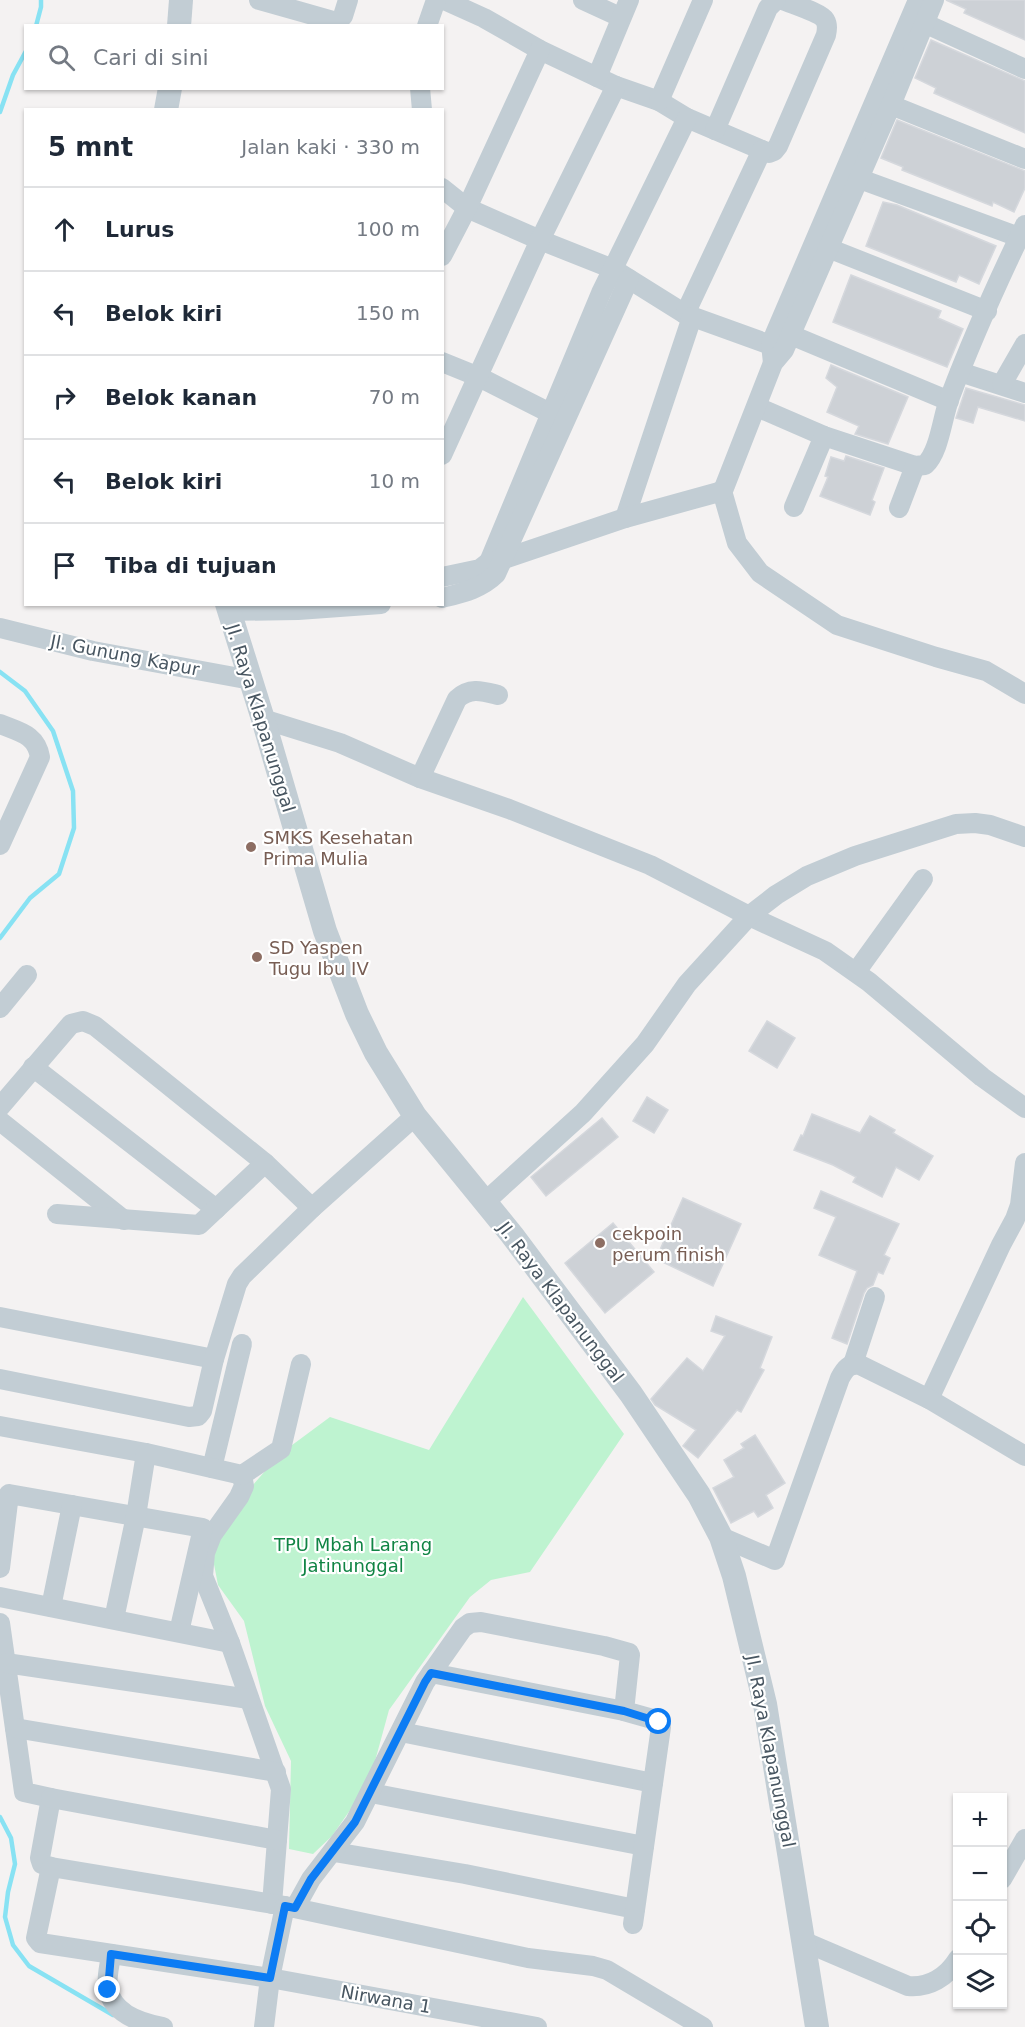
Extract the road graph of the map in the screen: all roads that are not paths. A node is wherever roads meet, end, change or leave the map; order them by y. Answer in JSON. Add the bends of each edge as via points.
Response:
{"nodes":[{"id":1,"x":182,"y":0,"type":"edge"},
{"id":2,"x":259,"y":0,"type":"edge"},
{"id":3,"x":348,"y":0,"type":"edge"},
{"id":4,"x":436,"y":0,"type":"edge"},
{"id":5,"x":444,"y":0,"type":"edge"},
{"id":6,"x":583,"y":0,"type":"edge"},
{"id":7,"x":703,"y":0,"type":"edge"},
{"id":8,"x":776,"y":0,"type":"edge"},
{"id":9,"x":783,"y":0,"type":"edge"},
{"id":10,"x":920,"y":8,"type":"edge"},
{"id":11,"x":488,"y":9,"type":"edge"},
{"id":12,"x":625,"y":9,"type":"edge"},
{"id":13,"x":179,"y":24,"type":"edge"},
{"id":14,"x":428,"y":24,"type":"edge"},
{"id":15,"x":540,"y":50,"type":"junction"},
{"id":16,"x":1025,"y":69,"type":"edge"},
{"id":17,"x":597,"y":77,"type":"junction"},
{"id":18,"x":615,"y":86,"type":"junction"},
{"id":19,"x":170,"y":90,"type":"edge"},
{"id":20,"x":420,"y":90,"type":"edge"},
{"id":21,"x":659,"y":101,"type":"junction"},
{"id":22,"x":891,"y":105,"type":"junction"},
{"id":23,"x":166,"y":108,"type":"edge"},
{"id":24,"x":422,"y":108,"type":"edge"},
{"id":25,"x":687,"y":118,"type":"junction"},
{"id":26,"x":715,"y":130,"type":"junction"},
{"id":27,"x":762,"y":150,"type":"junction"},
{"id":28,"x":1025,"y":159,"type":"edge"},
{"id":29,"x":860,"y":179,"type":"junction"},
{"id":30,"x":444,"y":190,"type":"edge"},
{"id":31,"x":467,"y":208,"type":"junction"},
{"id":32,"x":1022,"y":231,"type":"edge"},
{"id":33,"x":540,"y":240,"type":"junction"},
{"id":34,"x":828,"y":248,"type":"junction"},
{"id":35,"x":444,"y":252,"type":"edge"},
{"id":36,"x":621,"y":274,"type":"junction"},
{"id":37,"x":987,"y":311,"type":"junction"},
{"id":38,"x":688,"y":315,"type":"junction"},
{"id":39,"x":1025,"y":344,"type":"edge"},
{"id":40,"x":780,"y":348,"type":"junction"},
{"id":41,"x":444,"y":363,"type":"edge"},
{"id":42,"x":960,"y":372,"type":"junction"},
{"id":43,"x":479,"y":377,"type":"junction"},
{"id":44,"x":1002,"y":384,"type":"junction"},
{"id":45,"x":1025,"y":393,"type":"edge"},
{"id":46,"x":948,"y":401,"type":"junction"},
{"id":47,"x":757,"y":407,"type":"junction"},
{"id":48,"x":550,"y":413,"type":"junction"},
{"id":49,"x":824,"y":436,"type":"junction"},
{"id":50,"x":444,"y":451,"type":"edge"},
{"id":51,"x":915,"y":466,"type":"junction"},
{"id":52,"x":722,"y":491,"type":"junction"},
{"id":53,"x":794,"y":507,"type":"dead end"},
{"id":54,"x":899,"y":508,"type":"dead end"},
{"id":55,"x":625,"y":518,"type":"junction"},
{"id":56,"x":496,"y":561,"type":"junction"},
{"id":57,"x":444,"y":577,"type":"edge"},
{"id":58,"x":444,"y":598,"type":"edge"},
{"id":59,"x":353,"y":606,"type":"edge"},
{"id":60,"x":228,"y":608,"type":"edge"},
{"id":61,"x":0,"y":628,"type":"edge"},
{"id":62,"x":251,"y":680,"type":"junction"},
{"id":63,"x":1025,"y":694,"type":"edge"},
{"id":64,"x":498,"y":695,"type":"dead end"},
{"id":65,"x":263,"y":719,"type":"junction"},
{"id":66,"x":0,"y":724,"type":"edge"},
{"id":67,"x":420,"y":778,"type":"junction"},
{"id":68,"x":1025,"y":837,"type":"edge"},
{"id":69,"x":0,"y":844,"type":"edge"},
{"id":70,"x":923,"y":879,"type":"dead end"},
{"id":71,"x":749,"y":916,"type":"junction"},
{"id":72,"x":856,"y":972,"type":"junction"},
{"id":73,"x":27,"y":975,"type":"dead end"},
{"id":74,"x":0,"y":1008,"type":"edge"},
{"id":75,"x":33,"y":1067,"type":"junction"},
{"id":76,"x":0,"y":1107,"type":"edge"},
{"id":77,"x":1025,"y":1108,"type":"edge"},
{"id":78,"x":415,"y":1116,"type":"junction"},
{"id":79,"x":0,"y":1121,"type":"edge"},
{"id":80,"x":1025,"y":1122,"type":"edge"},
{"id":81,"x":264,"y":1163,"type":"junction"},
{"id":82,"x":1025,"y":1163,"type":"edge"},
{"id":83,"x":485,"y":1202,"type":"junction"},
{"id":84,"x":312,"y":1208,"type":"junction"},
{"id":85,"x":216,"y":1209,"type":"junction"},
{"id":86,"x":57,"y":1214,"type":"dead end"},
{"id":87,"x":124,"y":1220,"type":"junction"},
{"id":88,"x":875,"y":1297,"type":"dead end"},
{"id":89,"x":0,"y":1317,"type":"edge"},
{"id":90,"x":242,"y":1344,"type":"dead end"},
{"id":91,"x":214,"y":1359,"type":"junction"},
{"id":92,"x":301,"y":1364,"type":"dead end"},
{"id":93,"x":853,"y":1364,"type":"junction"},
{"id":94,"x":0,"y":1379,"type":"edge"},
{"id":95,"x":929,"y":1399,"type":"junction"},
{"id":96,"x":0,"y":1426,"type":"edge"},
{"id":97,"x":146,"y":1454,"type":"junction"},
{"id":98,"x":1025,"y":1456,"type":"edge"},
{"id":99,"x":212,"y":1468,"type":"junction"},
{"id":100,"x":242,"y":1475,"type":"junction"},
{"id":101,"x":5,"y":1493,"type":"edge"},
{"id":102,"x":72,"y":1505,"type":"junction"},
{"id":103,"x":136,"y":1516,"type":"junction"},
{"id":104,"x":209,"y":1529,"type":"junction"},
{"id":105,"x":721,"y":1537,"type":"junction"},
{"id":106,"x":0,"y":1568,"type":"edge"},
{"id":107,"x":0,"y":1597,"type":"edge"},
{"id":108,"x":51,"y":1607,"type":"junction"},
{"id":109,"x":114,"y":1619,"type":"junction"},
{"id":110,"x":0,"y":1623,"type":"edge"},
{"id":111,"x":179,"y":1632,"type":"junction"},
{"id":112,"x":230,"y":1642,"type":"junction"},
{"id":113,"x":6,"y":1663,"type":"junction"},
{"id":114,"x":431,"y":1673,"type":"junction"},
{"id":115,"x":249,"y":1699,"type":"junction"},
{"id":116,"x":624,"y":1711,"type":"junction"},
{"id":117,"x":15,"y":1728,"type":"junction"},
{"id":118,"x":401,"y":1732,"type":"junction"},
{"id":119,"x":276,"y":1772,"type":"junction"},
{"id":120,"x":653,"y":1783,"type":"junction"},
{"id":121,"x":371,"y":1793,"type":"junction"},
{"id":122,"x":51,"y":1798,"type":"junction"},
{"id":123,"x":1025,"y":1839,"type":"edge"},
{"id":124,"x":277,"y":1840,"type":"junction"},
{"id":125,"x":644,"y":1846,"type":"junction"},
{"id":126,"x":334,"y":1852,"type":"junction"},
{"id":127,"x":51,"y":1867,"type":"junction"},
{"id":128,"x":1007,"y":1870,"type":"edge"},
{"id":129,"x":284,"y":1906,"type":"junction"},
{"id":130,"x":805,"y":1942,"type":"junction"},
{"id":131,"x":111,"y":1954,"type":"junction"},
{"id":132,"x":953,"y":1964,"type":"edge"},
{"id":133,"x":270,"y":1978,"type":"junction"},
{"id":134,"x":163,"y":2027,"type":"edge"},
{"id":135,"x":264,"y":2027,"type":"edge"},
{"id":136,"x":537,"y":2027,"type":"edge"},
{"id":137,"x":704,"y":2027,"type":"edge"},
{"id":138,"x":817,"y":2027,"type":"edge"}],
"edges":[{"from":1,"to":13,"type":"street"},
{"from":2,"to":3,"type":"street","via":[[338,22]]},
{"from":4,"to":14,"type":"street"},
{"from":5,"to":11,"type":"street"},
{"from":6,"to":12,"type":"street"},
{"from":7,"to":21,"type":"street"},
{"from":8,"to":26,"type":"street","via":[[768,8]]},
{"from":9,"to":27,"type":"street","via":[[821,16],[827,28],[776,149],[770,153]]},
{"from":10,"to":16,"type":"street"},
{"from":10,"to":22,"type":"street"},
{"from":10,"to":40,"type":"street"},
{"from":11,"to":15,"type":"street"},
{"from":12,"to":17,"type":"street"},
{"from":15,"to":17,"type":"street"},
{"from":15,"to":31,"type":"street"},
{"from":17,"to":18,"type":"street"},
{"from":18,"to":21,"type":"street"},
{"from":18,"to":33,"type":"street"},
{"from":19,"to":23,"type":"street"},
{"from":20,"to":24,"type":"street"},
{"from":21,"to":25,"type":"street"},
{"from":22,"to":28,"type":"street"},
{"from":22,"to":29,"type":"street"},
{"from":25,"to":26,"type":"street"},
{"from":25,"to":36,"type":"street"},
{"from":26,"to":27,"type":"street"},
{"from":27,"to":38,"type":"street"},
{"from":29,"to":32,"type":"street"},
{"from":29,"to":34,"type":"street"},
{"from":30,"to":31,"type":"street"},
{"from":31,"to":33,"type":"street"},
{"from":31,"to":35,"type":"street"},
{"from":32,"to":37,"type":"street"},
{"from":33,"to":36,"type":"street"},
{"from":33,"to":43,"type":"street"},
{"from":34,"to":37,"type":"street"},
{"from":34,"to":40,"type":"street"},
{"from":36,"to":38,"type":"street"},
{"from":36,"to":48,"type":"street"},
{"from":36,"to":56,"type":"street"},
{"from":37,"to":42,"type":"street"},
{"from":38,"to":40,"type":"street"},
{"from":38,"to":55,"type":"street"},
{"from":39,"to":44,"type":"street"},
{"from":40,"to":46,"type":"street"},
{"from":40,"to":47,"type":"street"},
{"from":41,"to":43,"type":"street"},
{"from":42,"to":44,"type":"street"},
{"from":42,"to":46,"type":"street"},
{"from":43,"to":48,"type":"street"},
{"from":43,"to":50,"type":"street"},
{"from":44,"to":45,"type":"street"},
{"from":46,"to":51,"type":"street","via":[[933,455],[925,465]]},
{"from":47,"to":49,"type":"street"},
{"from":47,"to":52,"type":"street"},
{"from":48,"to":56,"type":"street"},
{"from":49,"to":51,"type":"street"},
{"from":49,"to":53,"type":"street"},
{"from":51,"to":54,"type":"street"},
{"from":52,"to":55,"type":"street"},
{"from":52,"to":63,"type":"street","via":[[737,543],[760,573],[837,625],[987,671]]},
{"from":55,"to":56,"type":"street"},
{"from":56,"to":57,"type":"street","via":[[480,569]]},
{"from":56,"to":58,"type":"street","via":[[496,574],[490,580],[468,592]]},
{"from":59,"to":60,"type":"street","via":[[298,610]]},
{"from":60,"to":62,"type":"street","name":"Jl. Raya Klapanunggal"},
{"from":61,"to":62,"type":"street","name":"Jl. Gunung Kapur","via":[[93,651]]},
{"from":62,"to":65,"type":"street","name":"Jl. Raya Klapanunggal"},
{"from":64,"to":67,"type":"street","via":[[471,690],[457,699]]},
{"from":65,"to":67,"type":"street","via":[[340,743]]},
{"from":65,"to":78,"type":"street","name":"Jl. Raya Klapanunggal","via":[[325,931],[357,1014]]},
{"from":66,"to":69,"type":"street","via":[[29,736],[40,757]]},
{"from":67,"to":71,"type":"street","via":[[650,865]]},
{"from":68,"to":71,"type":"street","via":[[990,825],[956,824],[855,856],[807,876]]},
{"from":70,"to":72,"type":"street"},
{"from":71,"to":72,"type":"street","via":[[825,951]]},
{"from":71,"to":83,"type":"street","via":[[687,984],[645,1044],[584,1113]]},
{"from":72,"to":77,"type":"street"},
{"from":73,"to":74,"type":"street"},
{"from":75,"to":76,"type":"street"},
{"from":75,"to":81,"type":"street","via":[[71,1024],[82,1021],[94,1026]]},
{"from":75,"to":85,"type":"street"},
{"from":77,"to":80,"type":"street"},
{"from":78,"to":83,"type":"street","name":"Jl. Raya Klapanunggal"},
{"from":78,"to":84,"type":"street"},
{"from":79,"to":87,"type":"street"},
{"from":81,"to":84,"type":"street"},
{"from":81,"to":85,"type":"street"},
{"from":82,"to":95,"type":"street","via":[[1015,1219]]},
{"from":83,"to":105,"type":"street","name":"Jl. Raya Klapanunggal","via":[[631,1394],[699,1495]]},
{"from":84,"to":91,"type":"street","via":[[242,1276]]},
{"from":85,"to":87,"type":"street","via":[[199,1225]]},
{"from":86,"to":87,"type":"street"},
{"from":88,"to":93,"type":"street"},
{"from":89,"to":91,"type":"street"},
{"from":90,"to":99,"type":"street"},
{"from":91,"to":94,"type":"street","via":[[202,1411],[194,1418]]},
{"from":92,"to":100,"type":"street","via":[[281,1449]]},
{"from":93,"to":95,"type":"street"},
{"from":93,"to":105,"type":"street","via":[[840,1378],[775,1560]]},
{"from":95,"to":98,"type":"street"},
{"from":96,"to":97,"type":"street"},
{"from":97,"to":99,"type":"street"},
{"from":97,"to":103,"type":"street"},
{"from":99,"to":100,"type":"street"},
{"from":100,"to":104,"type":"street","via":[[244,1486],[239,1497]]},
{"from":101,"to":102,"type":"street"},
{"from":101,"to":106,"type":"street"},
{"from":102,"to":103,"type":"street"},
{"from":102,"to":108,"type":"street"},
{"from":103,"to":104,"type":"street"},
{"from":103,"to":109,"type":"street"},
{"from":104,"to":111,"type":"street"},
{"from":104,"to":112,"type":"street","via":[[203,1576]]},
{"from":105,"to":130,"type":"street","name":"Jl. Raya Klapanunggal","via":[[765,1704]]},
{"from":107,"to":108,"type":"street"},
{"from":108,"to":109,"type":"street"},
{"from":109,"to":111,"type":"street"},
{"from":110,"to":113,"type":"street"},
{"from":111,"to":112,"type":"street"},
{"from":112,"to":115,"type":"street"},
{"from":113,"to":115,"type":"street"},
{"from":113,"to":117,"type":"street"},
{"from":114,"to":116,"type":"street"},
{"from":114,"to":116,"type":"street","via":[[470,1623],[604,1646],[630,1655]]},
{"from":114,"to":118,"type":"street"},
{"from":115,"to":119,"type":"street"},
{"from":116,"to":120,"type":"street","via":[[659,1722]]},
{"from":117,"to":119,"type":"street"},
{"from":117,"to":122,"type":"street","via":[[24,1792]]},
{"from":118,"to":120,"type":"street"},
{"from":118,"to":121,"type":"street"},
{"from":119,"to":124,"type":"street","via":[[282,1789]]},
{"from":120,"to":125,"type":"street"},
{"from":121,"to":125,"type":"street"},
{"from":121,"to":126,"type":"street"},
{"from":122,"to":124,"type":"street"},
{"from":122,"to":127,"type":"street","via":[[40,1857],[42,1864]]},
{"from":123,"to":128,"type":"street"},
{"from":124,"to":129,"type":"street"},
{"from":125,"to":126,"type":"street","via":[[634,1916],[465,1874]]},
{"from":126,"to":129,"type":"street"},
{"from":127,"to":129,"type":"street"},
{"from":127,"to":131,"type":"street","name":"Nirwana 1","via":[[37,1940]]},
{"from":129,"to":133,"type":"street"},
{"from":129,"to":137,"type":"street","via":[[528,1958],[607,1970]]},
{"from":130,"to":132,"type":"street","via":[[908,1986],[926,1985],[944,1976]]},
{"from":130,"to":138,"type":"street","name":"Jl. Raya Klapanunggal"},
{"from":131,"to":133,"type":"street","name":"Nirwana 1"},
{"from":131,"to":134,"type":"street","via":[[111,1998],[135,2020]]},
{"from":133,"to":135,"type":"street"},
{"from":133,"to":136,"type":"street","name":"Nirwana 1"}]}
